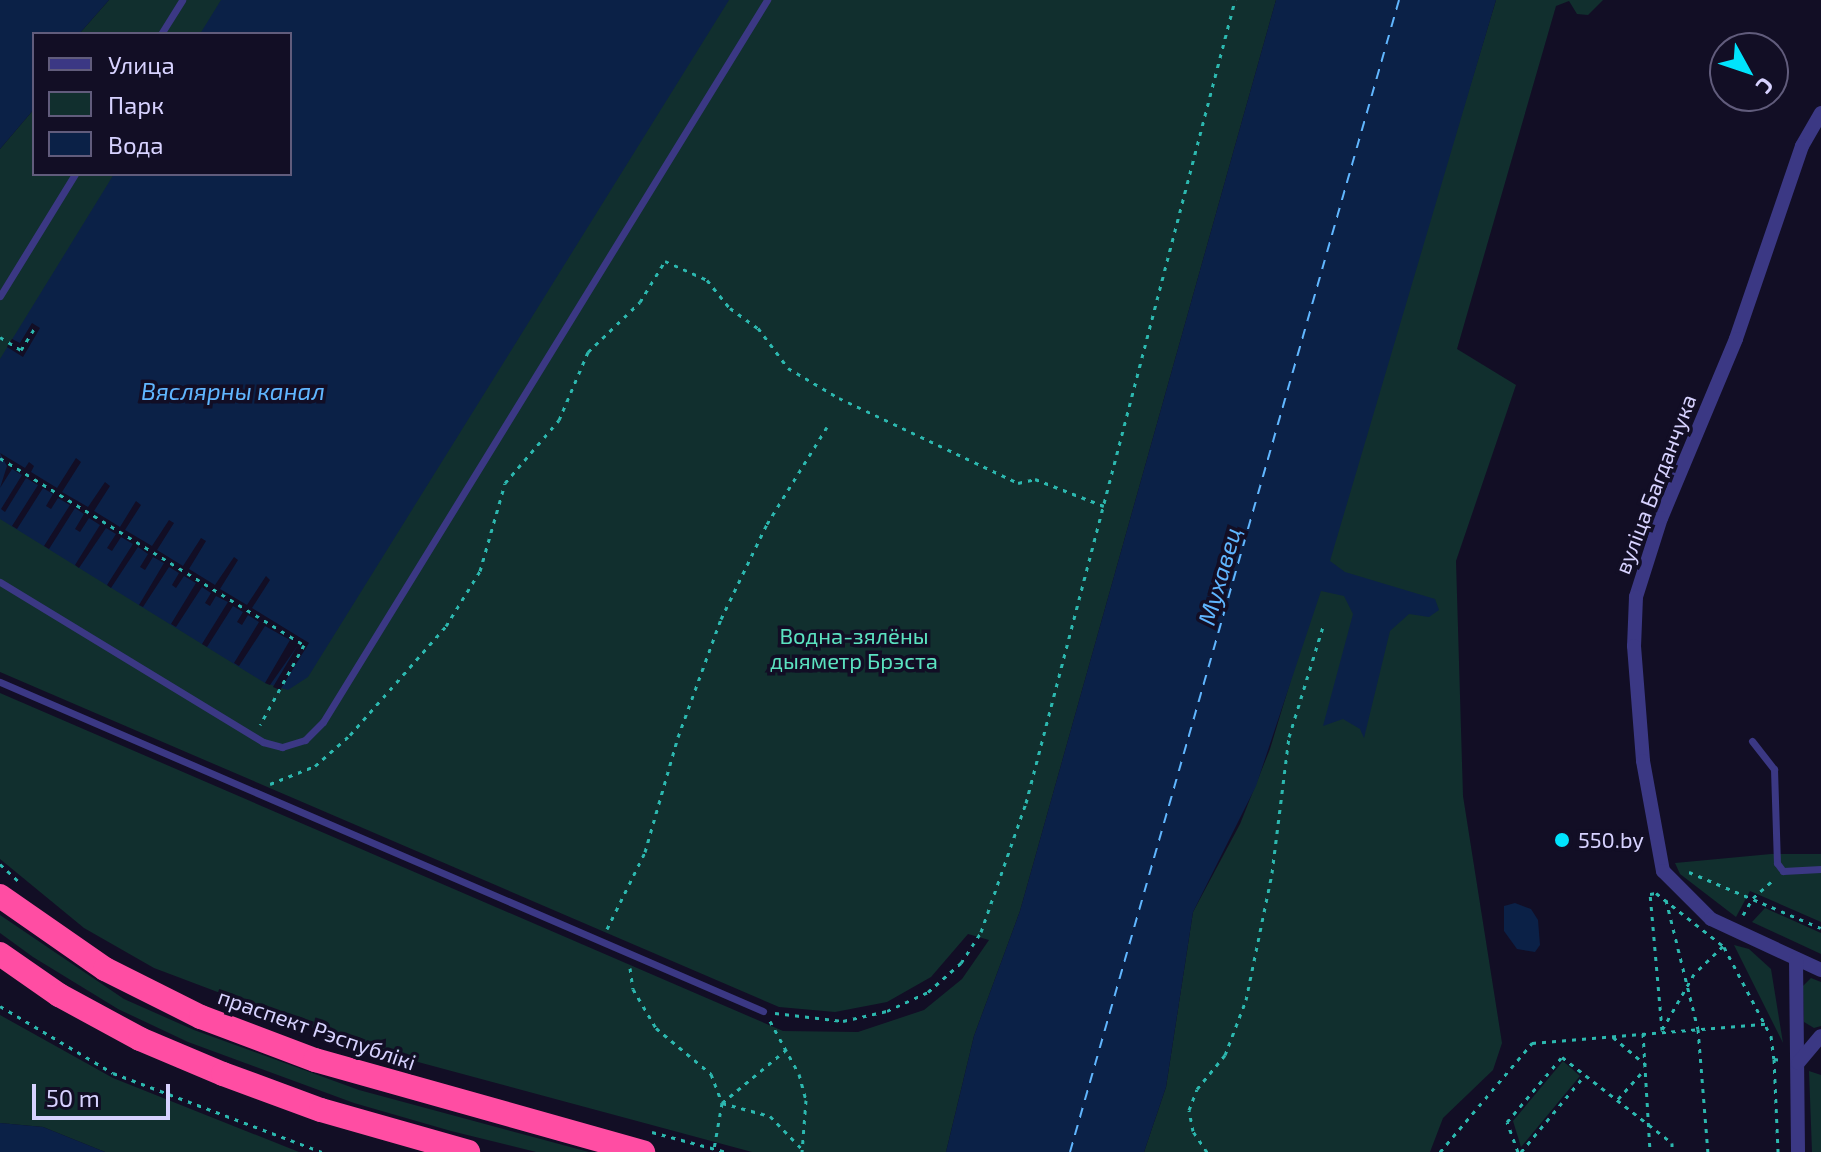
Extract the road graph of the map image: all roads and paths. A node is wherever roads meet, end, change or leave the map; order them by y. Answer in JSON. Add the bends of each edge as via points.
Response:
{"nodes":[{"id":1,"x":182,"y":0,"type":"edge"},
{"id":2,"x":767,"y":0,"type":"edge"},
{"id":3,"x":1235,"y":0,"type":"edge"},
{"id":4,"x":162,"y":32,"type":"edge"},
{"id":5,"x":1821,"y":113,"type":"edge"},
{"id":6,"x":74,"y":176,"type":"edge"},
{"id":7,"x":0,"y":296,"type":"edge"},
{"id":8,"x":34,"y":329,"type":"dead end"},
{"id":9,"x":0,"y":337,"type":"edge"},
{"id":10,"x":827,"y":427,"type":"dead end"},
{"id":11,"x":0,"y":458,"type":"edge"},
{"id":12,"x":1104,"y":506,"type":"junction"},
{"id":13,"x":0,"y":582,"type":"edge"},
{"id":14,"x":1324,"y":623,"type":"dead end"},
{"id":15,"x":0,"y":682,"type":"edge"},
{"id":16,"x":253,"y":736,"type":"junction"},
{"id":17,"x":1752,"y":741,"type":"dead end"},
{"id":18,"x":251,"y":792,"type":"junction"},
{"id":19,"x":0,"y":864,"type":"edge"},
{"id":20,"x":1681,"y":869,"type":"dead end"},
{"id":21,"x":1821,"y":869,"type":"edge"},
{"id":22,"x":1783,"y":871,"type":"junction"},
{"id":23,"x":22,"y":885,"type":"dead end"},
{"id":24,"x":0,"y":896,"type":"edge"},
{"id":25,"x":1753,"y":898,"type":"junction"},
{"id":26,"x":1666,"y":900,"type":"junction"},
{"id":27,"x":1741,"y":920,"type":"dead end"},
{"id":28,"x":1821,"y":928,"type":"edge"},
{"id":29,"x":601,"y":940,"type":"junction"},
{"id":30,"x":1727,"y":940,"type":"dead end"},
{"id":31,"x":1723,"y":946,"type":"junction"},
{"id":32,"x":628,"y":952,"type":"junction"},
{"id":33,"x":0,"y":954,"type":"edge"},
{"id":34,"x":1796,"y":959,"type":"junction"},
{"id":35,"x":1821,"y":970,"type":"edge"},
{"id":36,"x":1687,"y":984,"type":"junction"},
{"id":37,"x":0,"y":1006,"type":"edge"},
{"id":38,"x":763,"y":1011,"type":"junction"},
{"id":39,"x":1765,"y":1024,"type":"junction"},
{"id":40,"x":1698,"y":1029,"type":"junction"},
{"id":41,"x":1662,"y":1030,"type":"junction"},
{"id":42,"x":1643,"y":1033,"type":"junction"},
{"id":43,"x":1821,"y":1036,"type":"edge"},
{"id":44,"x":1612,"y":1037,"type":"junction"},
{"id":45,"x":787,"y":1049,"type":"junction"},
{"id":46,"x":1774,"y":1059,"type":"junction"},
{"id":47,"x":1781,"y":1060,"type":"dead end"},
{"id":48,"x":1798,"y":1063,"type":"junction"},
{"id":49,"x":1646,"y":1065,"type":"junction"},
{"id":50,"x":1642,"y":1072,"type":"junction"},
{"id":51,"x":1585,"y":1075,"type":"junction"},
{"id":52,"x":1617,"y":1100,"type":"junction"},
{"id":53,"x":722,"y":1103,"type":"junction"},
{"id":54,"x":1646,"y":1123,"type":"junction"},
{"id":55,"x":641,"y":1140,"type":"edge"},
{"id":56,"x":714,"y":1149,"type":"junction"},
{"id":57,"x":802,"y":1151,"type":"edge"},
{"id":58,"x":322,"y":1152,"type":"edge"},
{"id":59,"x":468,"y":1152,"type":"edge"},
{"id":60,"x":725,"y":1152,"type":"edge"},
{"id":61,"x":1207,"y":1152,"type":"edge"},
{"id":62,"x":1440,"y":1152,"type":"edge"},
{"id":63,"x":1520,"y":1152,"type":"edge"},
{"id":64,"x":1650,"y":1152,"type":"edge"},
{"id":65,"x":1672,"y":1152,"type":"edge"},
{"id":66,"x":1708,"y":1152,"type":"edge"},
{"id":67,"x":1778,"y":1152,"type":"edge"},
{"id":68,"x":1798,"y":1152,"type":"edge"}],
"edges":[{"from":1,"to":4,"type":"lane"},
{"from":2,"to":16,"type":"lane","via":[[323,722],[294,746],[272,746]]},
{"from":3,"to":12,"type":"path"},
{"from":5,"to":34,"type":"street","name":"вуліца Багданчука","via":[[1802,146],[1736,339],[1661,518],[1636,597],[1634,646],[1643,761],[1663,871],[1711,919]]},
{"from":6,"to":7,"type":"lane"},
{"from":8,"to":9,"type":"path","via":[[21,350]]},
{"from":10,"to":29,"type":"path","via":[[767,524],[726,607],[697,680],[645,852]]},
{"from":11,"to":16,"type":"path","via":[[304,645]]},
{"from":12,"to":18,"type":"path","via":[[1035,479],[1018,483],[839,398],[788,368],[758,328],[730,308],[707,280],[665,261],[640,302],[588,352],[559,420],[505,483],[480,571],[446,626],[350,735],[315,766]]},
{"from":12,"to":38,"type":"path","via":[[1022,818],[993,905],[961,963],[928,992],[887,1011],[843,1021]]},
{"from":13,"to":16,"type":"lane"},
{"from":14,"to":61,"type":"path","via":[[1289,737],[1272,873],[1246,1000],[1225,1055],[1197,1089],[1189,1110],[1193,1131]]},
{"from":15,"to":18,"type":"lane"},
{"from":17,"to":22,"type":"lane","via":[[1774,769],[1777,863]]},
{"from":18,"to":29,"type":"lane"},
{"from":19,"to":23,"type":"path"},
{"from":20,"to":25,"type":"path"},
{"from":21,"to":22,"type":"lane"},
{"from":22,"to":25,"type":"path"},
{"from":24,"to":55,"type":"highway","name":"праспект Рэспублікі","via":[[105,969],[201,1017],[315,1060]]},
{"from":25,"to":27,"type":"path"},
{"from":25,"to":28,"type":"path"},
{"from":26,"to":31,"type":"path"},
{"from":26,"to":36,"type":"path"},
{"from":26,"to":41,"type":"path","via":[[1650,894]]},
{"from":29,"to":32,"type":"lane"},
{"from":30,"to":31,"type":"path"},
{"from":31,"to":36,"type":"path"},
{"from":31,"to":39,"type":"path"},
{"from":32,"to":38,"type":"lane"},
{"from":32,"to":53,"type":"path","via":[[633,989],[656,1028],[711,1074]]},
{"from":33,"to":59,"type":"highway","via":[[126,1032],[209,1068],[321,1110]]},
{"from":34,"to":35,"type":"street","name":"вуліца Багданчука"},
{"from":34,"to":48,"type":"street"},
{"from":36,"to":40,"type":"path"},
{"from":36,"to":41,"type":"path"},
{"from":37,"to":58,"type":"path","via":[[113,1073]]},
{"from":38,"to":45,"type":"path"},
{"from":39,"to":40,"type":"path"},
{"from":39,"to":46,"type":"path"},
{"from":40,"to":41,"type":"path"},
{"from":40,"to":66,"type":"path"},
{"from":41,"to":42,"type":"path"},
{"from":42,"to":44,"type":"path"},
{"from":42,"to":49,"type":"path"},
{"from":43,"to":48,"type":"street"},
{"from":44,"to":49,"type":"path"},
{"from":44,"to":62,"type":"path","via":[[1532,1043]]},
{"from":45,"to":53,"type":"path"},
{"from":45,"to":57,"type":"path","via":[[806,1100]]},
{"from":46,"to":47,"type":"path"},
{"from":46,"to":67,"type":"path"},
{"from":48,"to":68,"type":"street"},
{"from":49,"to":50,"type":"path"},
{"from":50,"to":52,"type":"path"},
{"from":50,"to":54,"type":"path"},
{"from":51,"to":52,"type":"path"},
{"from":51,"to":63,"type":"path"},
{"from":51,"to":63,"type":"path","via":[[1562,1057],[1507,1122]]},
{"from":52,"to":54,"type":"path"},
{"from":53,"to":56,"type":"path"},
{"from":53,"to":57,"type":"path","via":[[770,1116]]},
{"from":54,"to":64,"type":"path"},
{"from":54,"to":65,"type":"path","via":[[1672,1143]]},
{"from":55,"to":56,"type":"path"},
{"from":56,"to":60,"type":"path"}]}
